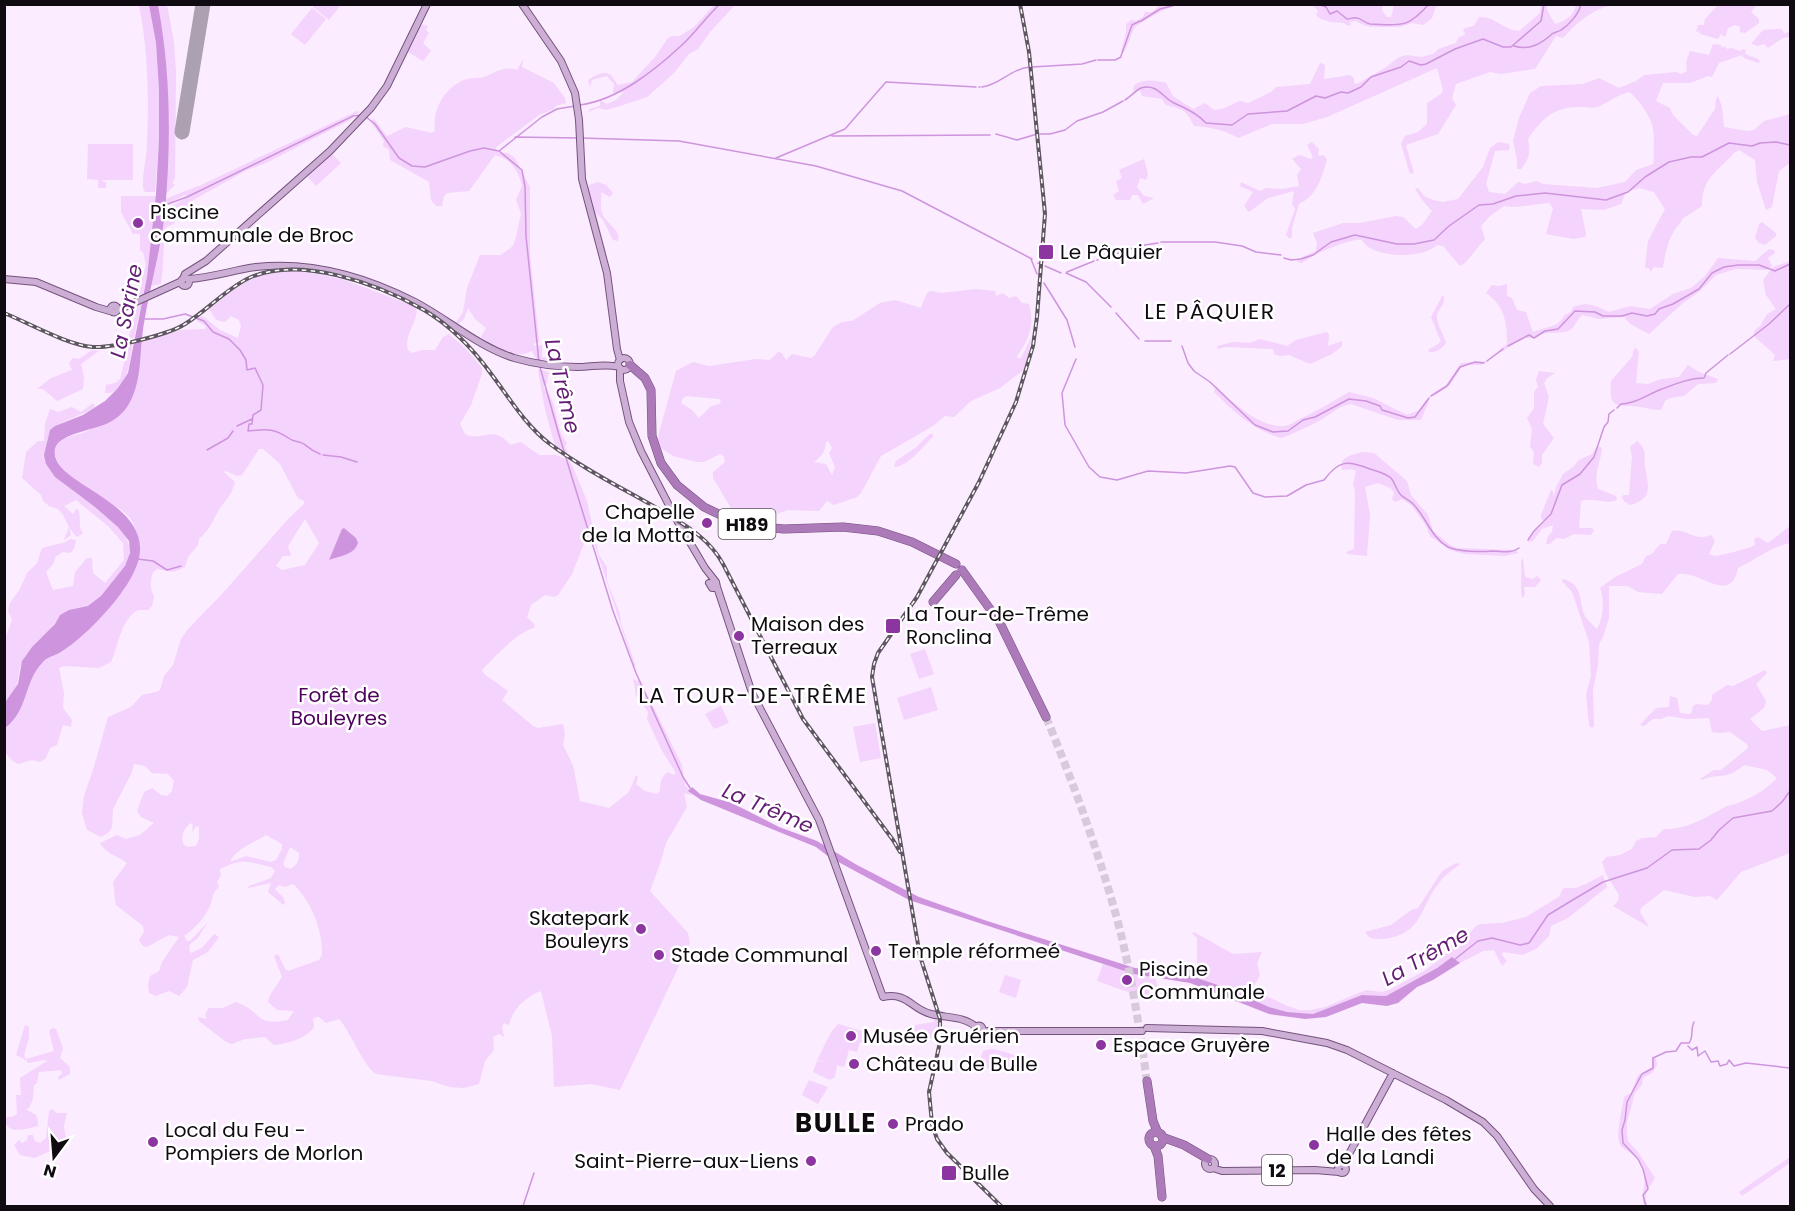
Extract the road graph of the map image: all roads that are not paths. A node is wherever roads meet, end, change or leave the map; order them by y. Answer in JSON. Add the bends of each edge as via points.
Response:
{"nodes":[{"id":1,"x":427,"y":4,"type":"edge"},
{"id":2,"x":522,"y":4,"type":"edge"},
{"id":3,"x":6,"y":280,"type":"edge"},
{"id":4,"x":186,"y":280,"type":"junction"},
{"id":5,"x":623,"y":365,"type":"junction"},
{"id":6,"x":956,"y":571,"type":"junction"},
{"id":7,"x":932,"y":600,"type":"dead end"},
{"id":8,"x":1046,"y":717,"type":"tunnel mouth"},
{"id":9,"x":1393,"y":1073,"type":"junction"},
{"id":10,"x":1147,"y":1081,"type":"tunnel mouth"},
{"id":11,"x":1158,"y":1139,"type":"junction"},
{"id":12,"x":1210,"y":1164,"type":"joint"},
{"id":13,"x":1162,"y":1197,"type":"dead end"},
{"id":14,"x":1550,"y":1206,"type":"edge"}],
"edges":[{"from":1,"to":4,"type":"main road","via":[[387,86],[369,110],[321,159]]},
{"from":2,"to":5,"type":"main road","via":[[572,84],[578,106],[584,185],[608,279],[616,346]]},
{"from":3,"to":4,"type":"main road","via":[[36,282],[102,309],[134,302]]},
{"from":4,"to":5,"type":"main road","via":[[278,266],[342,274],[416,303],[494,351],[558,366]]},
{"from":5,"to":6,"type":"highway","number":"H189","via":[[648,383],[658,458],[674,482],[704,507],[731,520],[761,527],[849,527],[878,531],[917,544]]},
{"from":5,"to":9,"type":"main road","via":[[622,386],[637,443],[713,584],[752,693],[816,813],[883,997],[898,996],[928,1013],[969,1022],[980,1029],[1240,1029],[1279,1033],[1339,1047]]},
{"from":6,"to":7,"type":"highway"},
{"from":6,"to":8,"type":"highway","number":"H189","via":[[969,580],[1000,622]]},
{"from":9,"to":12,"type":"main road","number":"12","via":[[1341,1168],[1225,1170]]},
{"from":9,"to":14,"type":"main road","via":[[1483,1122]]},
{"from":10,"to":11,"type":"highway"},
{"from":11,"to":12,"type":"highway","number":"12","via":[[1183,1146]]},
{"from":11,"to":13,"type":"highway"}]}
